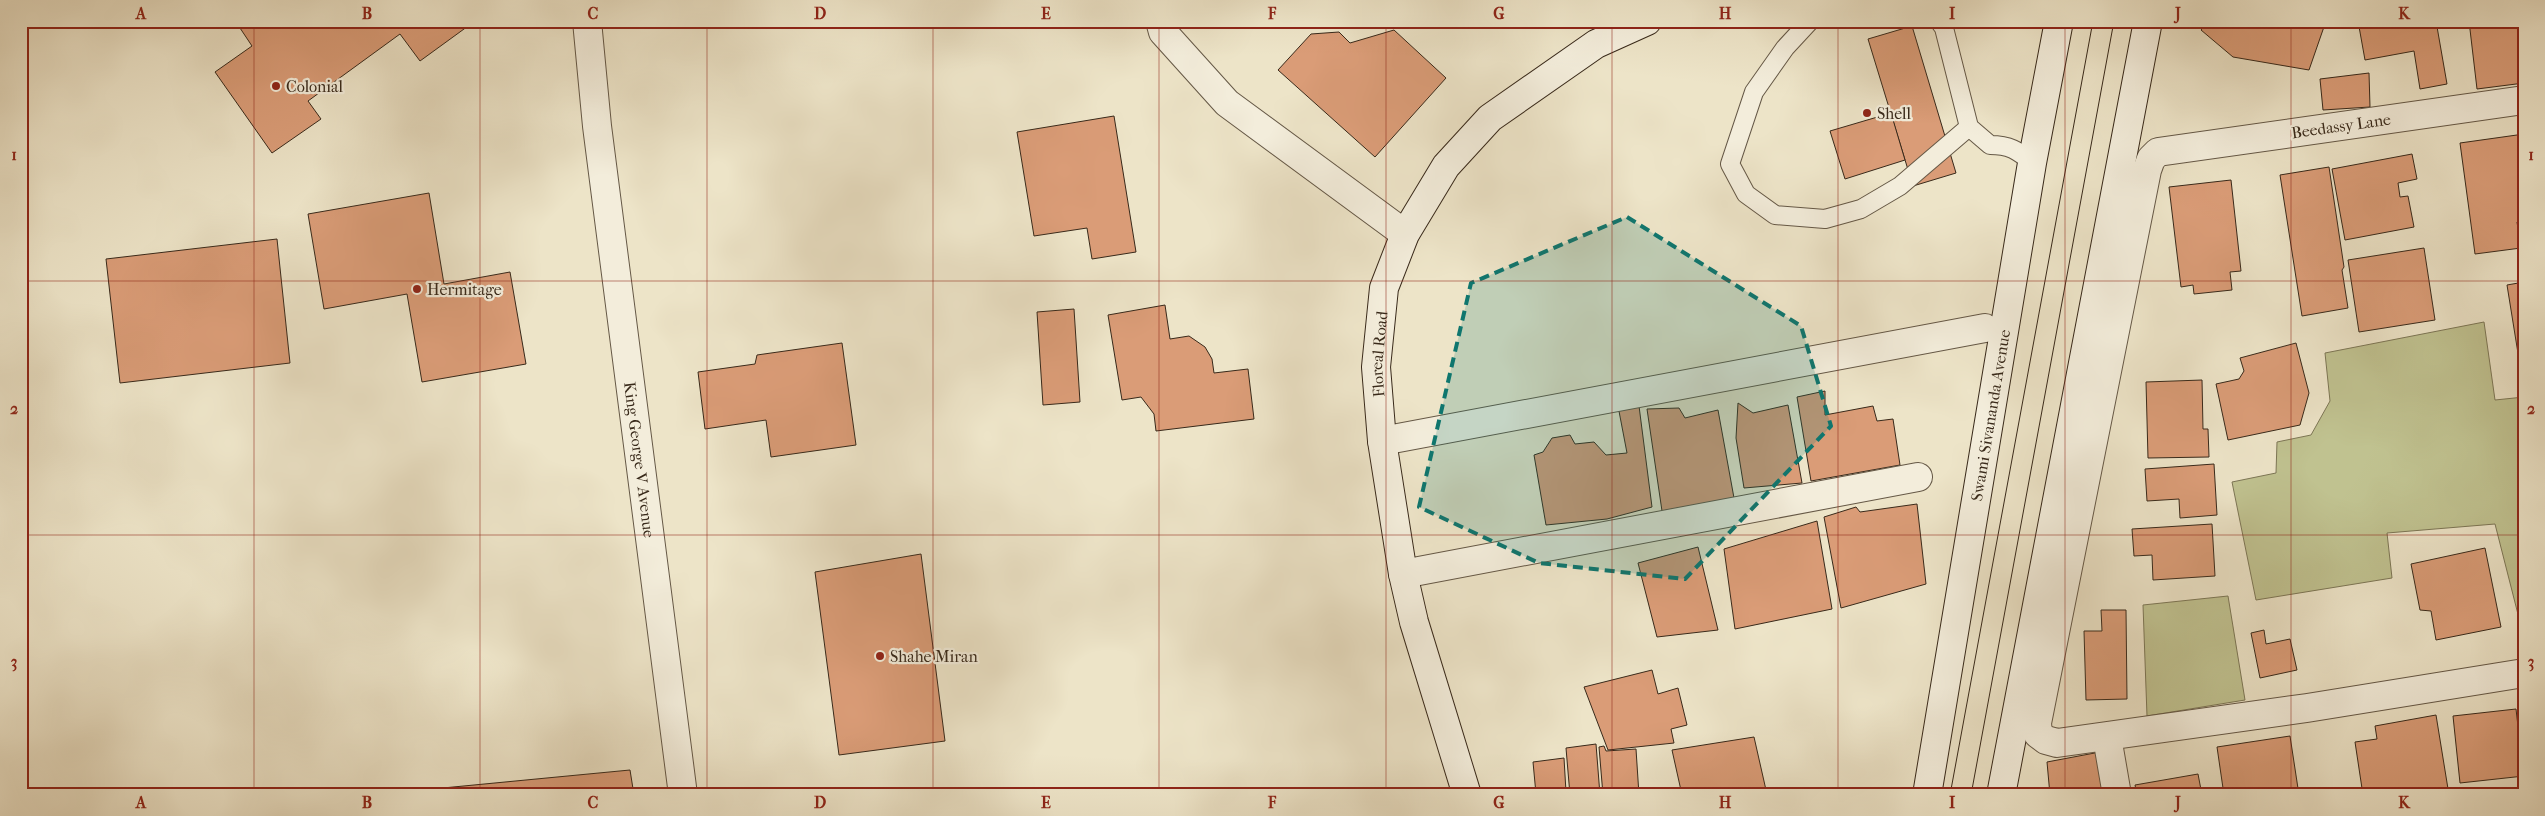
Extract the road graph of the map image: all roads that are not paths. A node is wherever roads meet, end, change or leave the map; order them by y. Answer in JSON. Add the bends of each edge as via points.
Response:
{"nodes":[{"id":1,"x":587,"y":21,"type":"edge"},
{"id":2,"x":1160,"y":21,"type":"edge"},
{"id":3,"x":1647,"y":21,"type":"edge"},
{"id":4,"x":1810,"y":21,"type":"edge"},
{"id":5,"x":1940,"y":21,"type":"edge"},
{"id":6,"x":2148,"y":21,"type":"edge"},
{"id":7,"x":2057,"y":29,"type":"edge"},
{"id":8,"x":2524,"y":100,"type":"edge"},
{"id":9,"x":1969,"y":127,"type":"junction"},
{"id":10,"x":2032,"y":163,"type":"junction"},
{"id":11,"x":1405,"y":234,"type":"junction"},
{"id":12,"x":1986,"y":328,"type":"dead end"},
{"id":13,"x":1382,"y":441,"type":"junction"},
{"id":14,"x":1918,"y":476,"type":"dead end"},
{"id":15,"x":1403,"y":574,"type":"junction"},
{"id":16,"x":2524,"y":673,"type":"edge"},
{"id":17,"x":2107,"y":737,"type":"junction"},
{"id":18,"x":683,"y":795,"type":"edge"},
{"id":19,"x":1467,"y":795,"type":"edge"},
{"id":20,"x":1927,"y":795,"type":"edge"},
{"id":21,"x":2001,"y":795,"type":"edge"},
{"id":22,"x":2117,"y":795,"type":"edge"}],
"edges":[{"from":1,"to":18,"type":"street","name":"King George V Avenue","via":[[597,126]]},
{"from":2,"to":11,"type":"street","via":[[1163,32],[1227,103]]},
{"from":3,"to":11,"type":"street","name":"Floreal Road","via":[[1596,44],[1490,118],[1446,166]]},
{"from":4,"to":9,"type":"lane","via":[[1785,48],[1754,92],[1730,164],[1746,194],[1775,214],[1825,219],[1861,209],[1900,186]]},
{"from":5,"to":9,"type":"lane"},
{"from":6,"to":21,"type":"street"},
{"from":7,"to":10,"type":"street","name":"Swami Sivananda Avenue"},
{"from":8,"to":17,"type":"street","name":"Beedassy Lane","via":[[2158,152],[2151,159],[2037,723],[2038,734],[2057,743]]},
{"from":9,"to":10,"type":"lane","via":[[1990,145],[2005,145],[2018,150]]},
{"from":10,"to":20,"type":"street","name":"Swami Sivananda Avenue"},
{"from":11,"to":13,"type":"street","name":"Floreal Road","via":[[1384,288],[1376,367]]},
{"from":12,"to":13,"type":"street"},
{"from":13,"to":15,"type":"street","name":"Floreal Road"},
{"from":14,"to":15,"type":"street"},
{"from":15,"to":19,"type":"street","name":"Floreal Road"},
{"from":16,"to":17,"type":"street"},
{"from":17,"to":22,"type":"street"}]}
